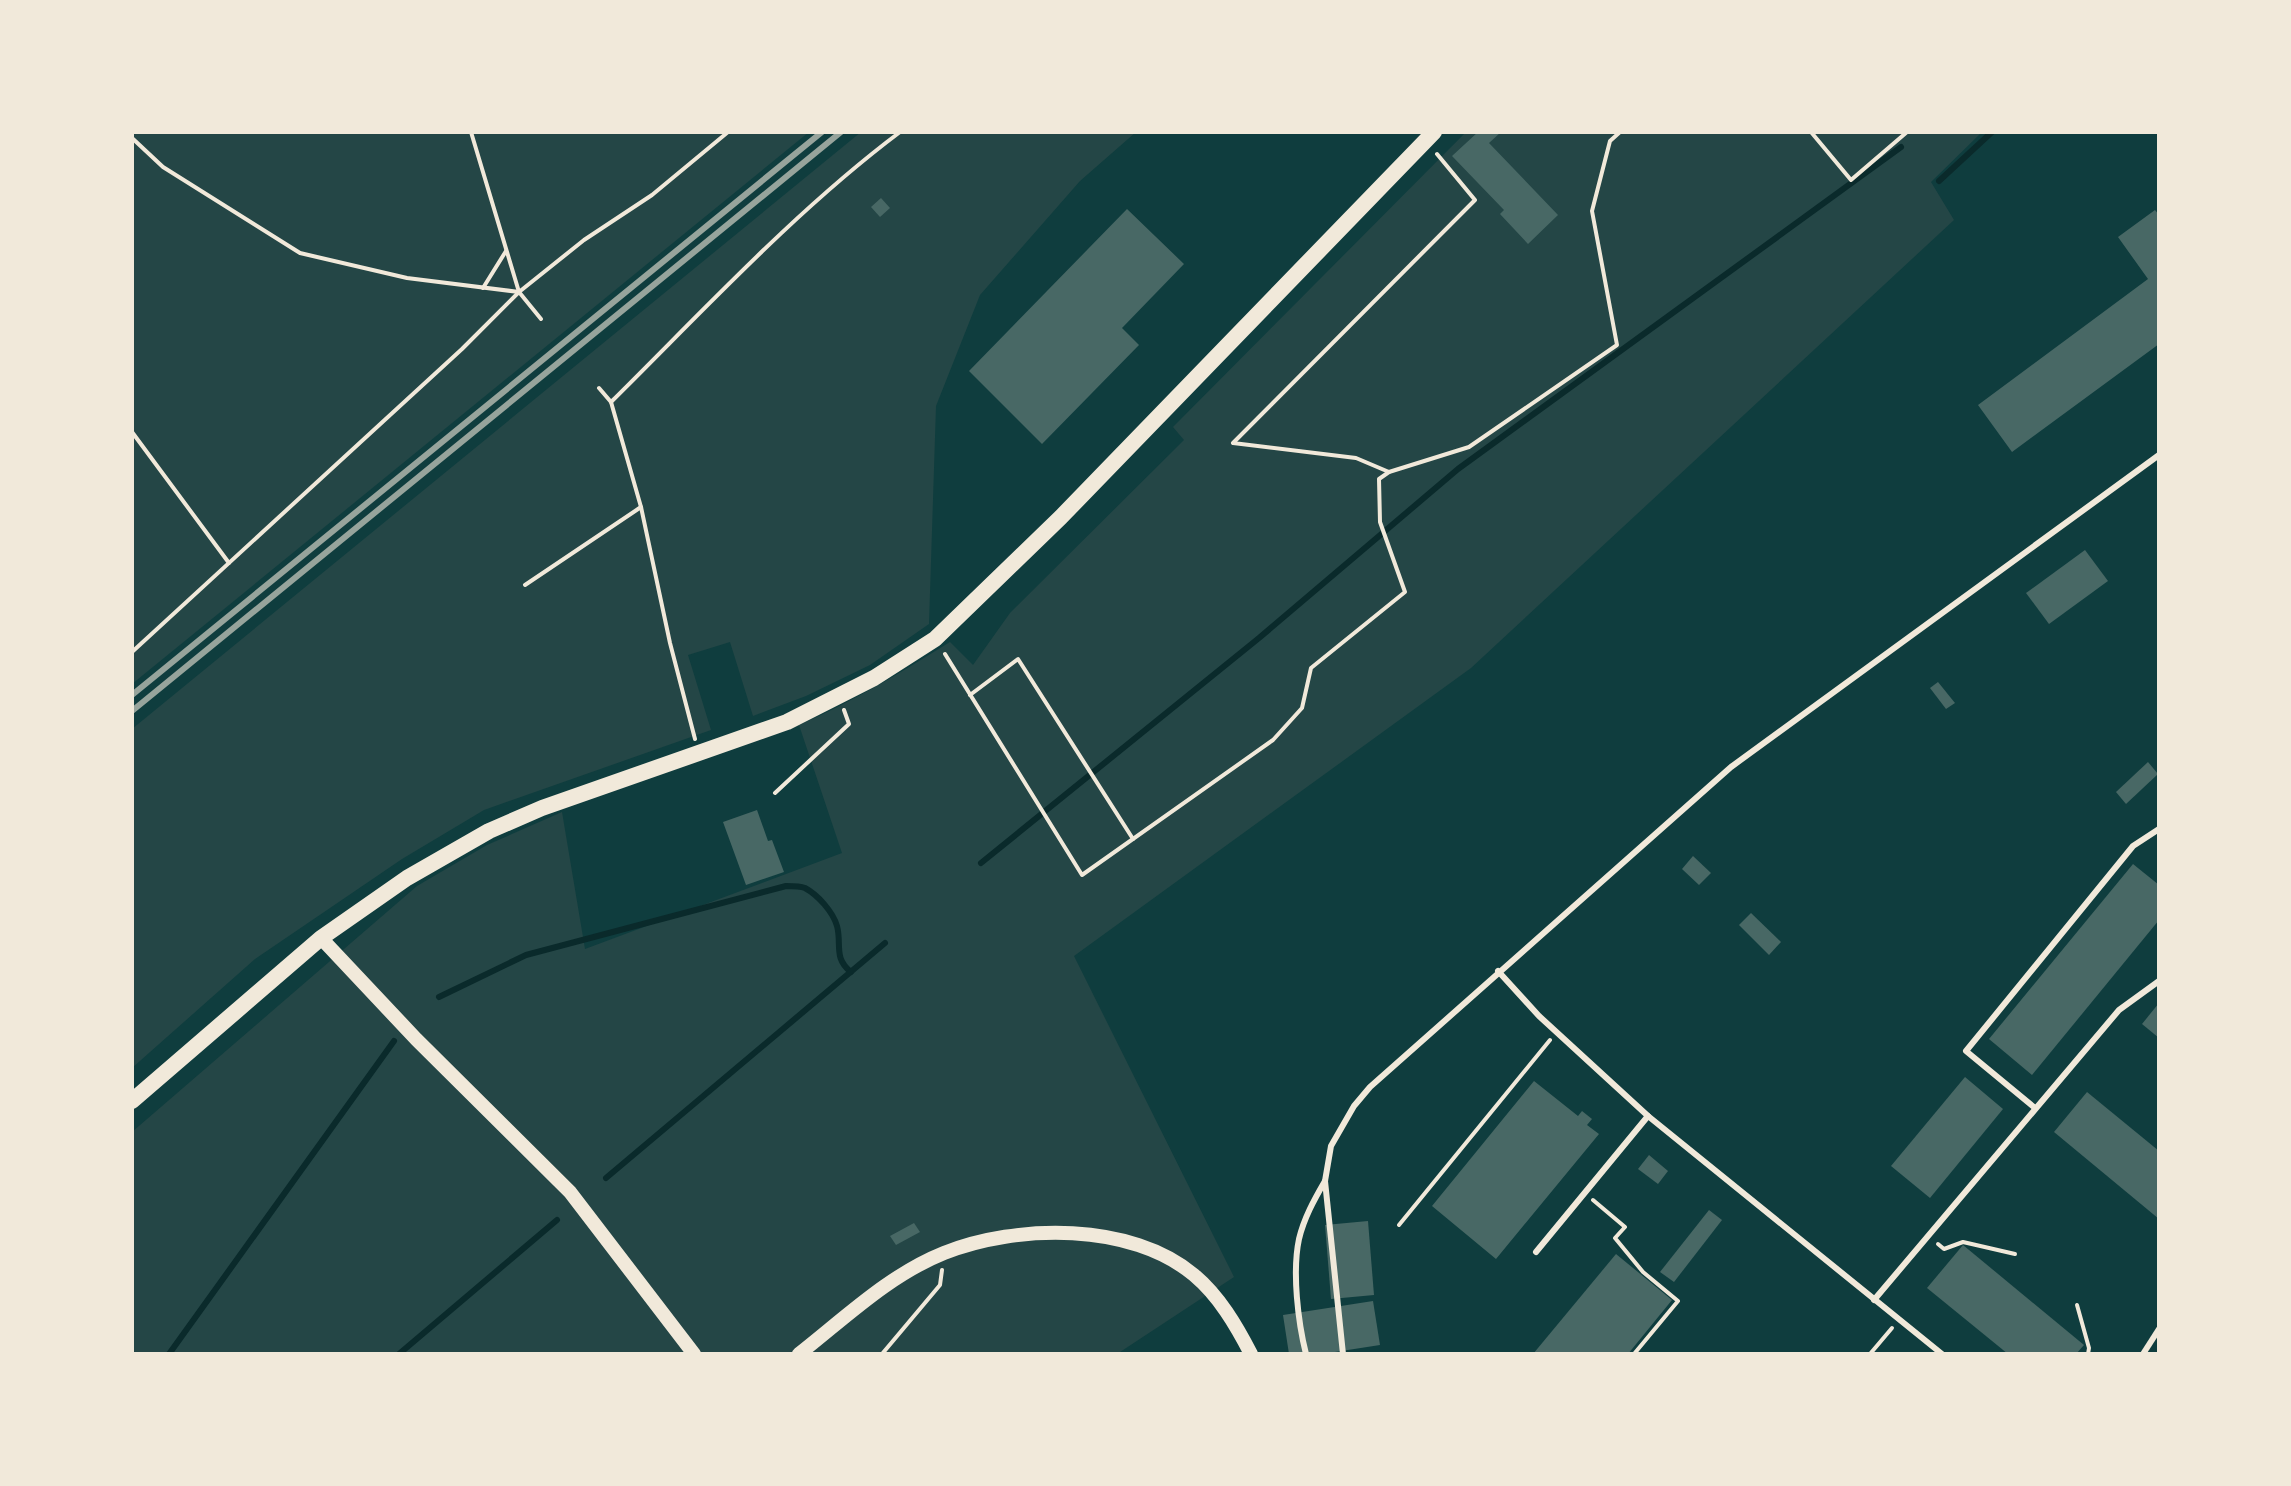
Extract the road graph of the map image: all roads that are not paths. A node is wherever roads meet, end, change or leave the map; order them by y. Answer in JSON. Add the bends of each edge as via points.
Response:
{"nodes":[{"id":1,"x":1434,"y":132,"type":"edge"},
{"id":2,"x":2159,"y":455,"type":"edge"},
{"id":3,"x":2159,"y":829,"type":"edge"},
{"id":4,"x":321,"y":938,"type":"junction"},
{"id":5,"x":1498,"y":971,"type":"junction"},
{"id":6,"x":2159,"y":981,"type":"edge"},
{"id":7,"x":132,"y":1101,"type":"edge"},
{"id":8,"x":2035,"y":1108,"type":"junction"},
{"id":9,"x":1648,"y":1116,"type":"junction"},
{"id":10,"x":1325,"y":1181,"type":"junction"},
{"id":11,"x":1536,"y":1252,"type":"dead end"},
{"id":12,"x":1874,"y":1300,"type":"junction"},
{"id":13,"x":2159,"y":1329,"type":"edge"},
{"id":14,"x":694,"y":1354,"type":"edge"},
{"id":15,"x":799,"y":1354,"type":"edge"},
{"id":16,"x":1251,"y":1354,"type":"edge"},
{"id":17,"x":1306,"y":1354,"type":"edge"},
{"id":18,"x":1343,"y":1354,"type":"edge"},
{"id":19,"x":1942,"y":1354,"type":"edge"},
{"id":20,"x":2143,"y":1354,"type":"edge"}],
"edges":[{"from":1,"to":4,"type":"main road","via":[[1072,507],[935,639],[787,722],[489,831],[407,878]]},
{"from":2,"to":5,"type":"lane","via":[[1731,767]]},
{"from":3,"to":8,"type":"lane","via":[[2133,846],[1966,1051]]},
{"from":4,"to":7,"type":"main road"},
{"from":4,"to":14,"type":"street","via":[[570,1192]]},
{"from":5,"to":9,"type":"lane"},
{"from":5,"to":10,"type":"lane","via":[[1354,1106],[1331,1146]]},
{"from":6,"to":8,"type":"lane","via":[[2119,1010]]},
{"from":8,"to":12,"type":"lane"},
{"from":9,"to":11,"type":"lane"},
{"from":9,"to":12,"type":"lane"},
{"from":10,"to":17,"type":"lane","via":[[1298,1242],[1300,1331]]},
{"from":10,"to":18,"type":"lane"},
{"from":12,"to":19,"type":"lane"},
{"from":13,"to":20,"type":"lane"},
{"from":15,"to":16,"type":"street","via":[[880,1290],[945,1253],[1020,1233],[1067,1232],[1114,1238],[1164,1256],[1194,1275],[1223,1306]]}]}
